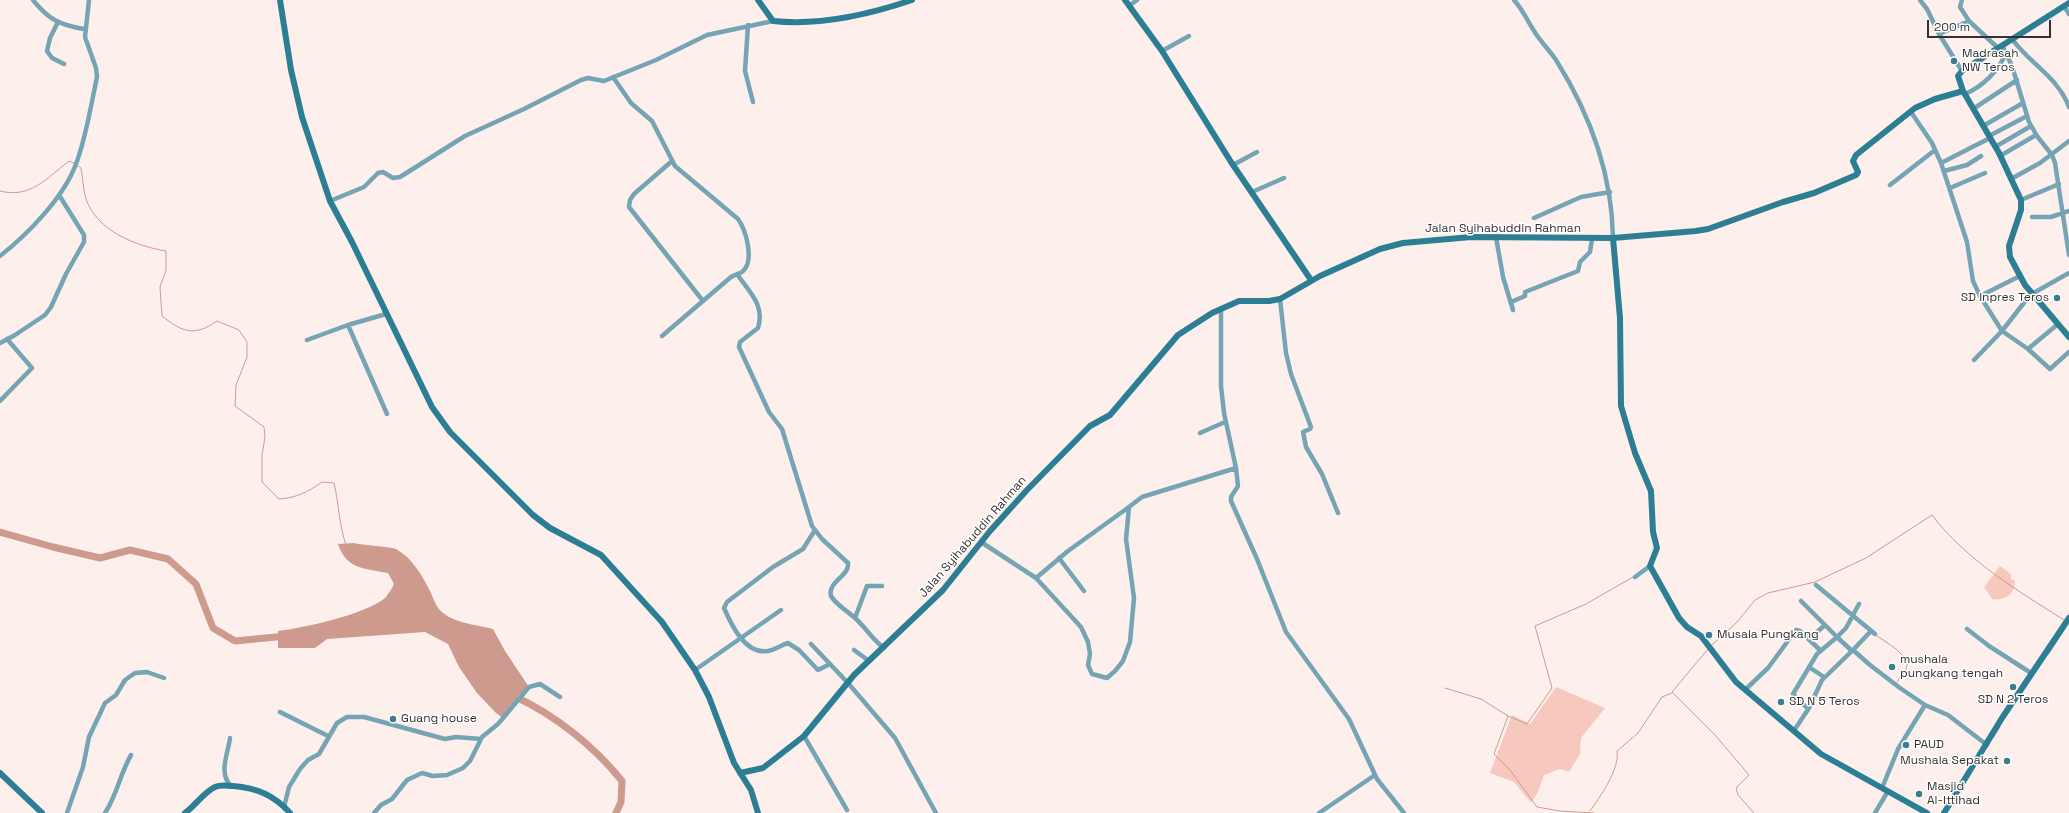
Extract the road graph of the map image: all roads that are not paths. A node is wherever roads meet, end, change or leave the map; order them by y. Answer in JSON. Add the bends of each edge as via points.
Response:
{"nodes":[{"id":1,"x":33,"y":0,"type":"edge"},
{"id":2,"x":89,"y":0,"type":"edge"},
{"id":3,"x":280,"y":0,"type":"edge"},
{"id":4,"x":758,"y":0,"type":"edge"},
{"id":5,"x":912,"y":0,"type":"edge"},
{"id":6,"x":1125,"y":0,"type":"edge"},
{"id":7,"x":1137,"y":0,"type":"edge"},
{"id":8,"x":1514,"y":0,"type":"edge"},
{"id":9,"x":1920,"y":0,"type":"edge"},
{"id":10,"x":1962,"y":0,"type":"edge"},
{"id":11,"x":2066,"y":4,"type":"edge"},
{"id":12,"x":1129,"y":6,"type":"junction"},
{"id":13,"x":2069,"y":14,"type":"edge"},
{"id":14,"x":1968,"y":20,"type":"junction"},
{"id":15,"x":774,"y":21,"type":"junction"},
{"id":16,"x":58,"y":22,"type":"junction"},
{"id":17,"x":748,"y":25,"type":"junction"},
{"id":18,"x":84,"y":29,"type":"junction"},
{"id":19,"x":1938,"y":34,"type":"junction"},
{"id":20,"x":1189,"y":36,"type":"dead end"},
{"id":21,"x":2012,"y":39,"type":"junction"},
{"id":22,"x":2000,"y":47,"type":"junction"},
{"id":23,"x":1162,"y":51,"type":"junction"},
{"id":24,"x":2006,"y":52,"type":"junction"},
{"id":25,"x":64,"y":64,"type":"dead end"},
{"id":26,"x":1962,"y":71,"type":"junction"},
{"id":27,"x":613,"y":77,"type":"junction"},
{"id":28,"x":2017,"y":80,"type":"junction"},
{"id":29,"x":1964,"y":92,"type":"junction"},
{"id":30,"x":754,"y":102,"type":"dead end"},
{"id":31,"x":2023,"y":103,"type":"junction"},
{"id":32,"x":2068,"y":104,"type":"edge"},
{"id":33,"x":1973,"y":109,"type":"junction"},
{"id":34,"x":1911,"y":112,"type":"junction"},
{"id":35,"x":2027,"y":116,"type":"junction"},
{"id":36,"x":1983,"y":126,"type":"junction"},
{"id":37,"x":2031,"y":126,"type":"junction"},
{"id":38,"x":2036,"y":135,"type":"junction"},
{"id":39,"x":1989,"y":137,"type":"junction"},
{"id":40,"x":2069,"y":141,"type":"edge"},
{"id":41,"x":1995,"y":147,"type":"junction"},
{"id":42,"x":1935,"y":150,"type":"junction"},
{"id":43,"x":1257,"y":152,"type":"dead end"},
{"id":44,"x":2052,"y":155,"type":"junction"},
{"id":45,"x":1981,"y":156,"type":"dead end"},
{"id":46,"x":2000,"y":156,"type":"junction"},
{"id":47,"x":672,"y":161,"type":"junction"},
{"id":48,"x":1941,"y":163,"type":"junction"},
{"id":49,"x":1233,"y":165,"type":"junction"},
{"id":50,"x":1944,"y":171,"type":"junction"},
{"id":51,"x":1985,"y":173,"type":"dead end"},
{"id":52,"x":1284,"y":178,"type":"dead end"},
{"id":53,"x":2011,"y":179,"type":"junction"},
{"id":54,"x":2059,"y":184,"type":"junction"},
{"id":55,"x":1890,"y":185,"type":"dead end"},
{"id":56,"x":1950,"y":188,"type":"junction"},
{"id":57,"x":1252,"y":192,"type":"junction"},
{"id":58,"x":1610,"y":192,"type":"junction"},
{"id":59,"x":59,"y":195,"type":"junction"},
{"id":60,"x":2021,"y":200,"type":"junction"},
{"id":61,"x":330,"y":201,"type":"junction"},
{"id":62,"x":2069,"y":212,"type":"edge"},
{"id":63,"x":2062,"y":215,"type":"junction"},
{"id":64,"x":2032,"y":217,"type":"dead end"},
{"id":65,"x":1534,"y":218,"type":"dead end"},
{"id":66,"x":1496,"y":237,"type":"junction"},
{"id":67,"x":1614,"y":238,"type":"junction"},
{"id":68,"x":1592,"y":239,"type":"junction"},
{"id":69,"x":2069,"y":253,"type":"edge"},
{"id":70,"x":0,"y":256,"type":"edge"},
{"id":71,"x":2069,"y":273,"type":"edge"},
{"id":72,"x":737,"y":274,"type":"junction"},
{"id":73,"x":2020,"y":276,"type":"junction"},
{"id":74,"x":1311,"y":280,"type":"junction"},
{"id":75,"x":2031,"y":294,"type":"junction"},
{"id":76,"x":1980,"y":296,"type":"junction"},
{"id":77,"x":1280,"y":298,"type":"junction"},
{"id":78,"x":703,"y":301,"type":"junction"},
{"id":79,"x":1511,"y":302,"type":"junction"},
{"id":80,"x":1221,"y":309,"type":"junction"},
{"id":81,"x":1513,"y":310,"type":"dead end"},
{"id":82,"x":386,"y":314,"type":"junction"},
{"id":83,"x":2058,"y":324,"type":"junction"},
{"id":84,"x":348,"y":325,"type":"junction"},
{"id":85,"x":2002,"y":331,"type":"junction"},
{"id":86,"x":662,"y":336,"type":"dead end"},
{"id":87,"x":2069,"y":337,"type":"edge"},
{"id":88,"x":7,"y":339,"type":"junction"},
{"id":89,"x":307,"y":340,"type":"dead end"},
{"id":90,"x":0,"y":342,"type":"edge"},
{"id":91,"x":2028,"y":349,"type":"junction"},
{"id":92,"x":2069,"y":352,"type":"edge"},
{"id":93,"x":1974,"y":360,"type":"dead end"},
{"id":94,"x":0,"y":401,"type":"edge"},
{"id":95,"x":387,"y":414,"type":"dead end"},
{"id":96,"x":1226,"y":422,"type":"junction"},
{"id":97,"x":1200,"y":433,"type":"dead end"},
{"id":98,"x":1236,"y":468,"type":"junction"},
{"id":99,"x":1129,"y":507,"type":"junction"},
{"id":100,"x":1338,"y":513,"type":"dead end"},
{"id":101,"x":815,"y":530,"type":"junction"},
{"id":102,"x":981,"y":542,"type":"junction"},
{"id":103,"x":1059,"y":558,"type":"junction"},
{"id":104,"x":1650,"y":566,"type":"junction"},
{"id":105,"x":1635,"y":577,"type":"dead end"},
{"id":106,"x":1036,"y":578,"type":"junction"},
{"id":107,"x":882,"y":586,"type":"dead end"},
{"id":108,"x":1816,"y":586,"type":"dead end"},
{"id":109,"x":1084,"y":591,"type":"dead end"},
{"id":110,"x":1801,"y":600,"type":"dead end"},
{"id":111,"x":1859,"y":604,"type":"dead end"},
{"id":112,"x":781,"y":610,"type":"dead end"},
{"id":113,"x":1854,"y":615,"type":"junction"},
{"id":114,"x":855,"y":618,"type":"junction"},
{"id":115,"x":2069,"y":618,"type":"edge"},
{"id":116,"x":1825,"y":625,"type":"junction"},
{"id":117,"x":1966,"y":629,"type":"dead end"},
{"id":118,"x":1837,"y":637,"type":"junction"},
{"id":119,"x":742,"y":638,"type":"junction"},
{"id":120,"x":1809,"y":639,"type":"junction"},
{"id":121,"x":811,"y":644,"type":"dead end"},
{"id":122,"x":884,"y":648,"type":"junction"},
{"id":123,"x":854,"y":650,"type":"dead end"},
{"id":124,"x":1853,"y":650,"type":"junction"},
{"id":125,"x":1821,"y":651,"type":"junction"},
{"id":126,"x":869,"y":661,"type":"junction"},
{"id":127,"x":830,"y":664,"type":"junction"},
{"id":128,"x":1809,"y":667,"type":"junction"},
{"id":129,"x":695,"y":670,"type":"junction"},
{"id":130,"x":2031,"y":673,"type":"junction"},
{"id":131,"x":1824,"y":677,"type":"junction"},
{"id":132,"x":164,"y":678,"type":"dead end"},
{"id":133,"x":848,"y":683,"type":"junction"},
{"id":134,"x":1747,"y":688,"type":"dead end"},
{"id":135,"x":560,"y":697,"type":"dead end"},
{"id":136,"x":1927,"y":705,"type":"junction"},
{"id":137,"x":1806,"y":707,"type":"dead end"},
{"id":138,"x":280,"y":712,"type":"dead end"},
{"id":139,"x":1795,"y":729,"type":"dead end"},
{"id":140,"x":328,"y":736,"type":"junction"},
{"id":141,"x":804,"y":736,"type":"junction"},
{"id":142,"x":230,"y":738,"type":"dead end"},
{"id":143,"x":481,"y":739,"type":"junction"},
{"id":144,"x":1989,"y":745,"type":"junction"},
{"id":145,"x":131,"y":755,"type":"dead end"},
{"id":146,"x":0,"y":773,"type":"edge"},
{"id":147,"x":740,"y":773,"type":"junction"},
{"id":148,"x":1375,"y":775,"type":"junction"},
{"id":149,"x":231,"y":786,"type":"junction"},
{"id":150,"x":1887,"y":791,"type":"junction"},
{"id":151,"x":284,"y":807,"type":"junction"},
{"id":152,"x":847,"y":810,"type":"dead end"},
{"id":153,"x":1948,"y":810,"type":"edge"},
{"id":154,"x":42,"y":813,"type":"edge"},
{"id":155,"x":67,"y":813,"type":"edge"},
{"id":156,"x":105,"y":813,"type":"edge"},
{"id":157,"x":185,"y":813,"type":"edge"},
{"id":158,"x":290,"y":813,"type":"edge"},
{"id":159,"x":374,"y":813,"type":"edge"},
{"id":160,"x":758,"y":813,"type":"edge"},
{"id":161,"x":936,"y":813,"type":"edge"},
{"id":162,"x":1319,"y":813,"type":"edge"},
{"id":163,"x":1404,"y":813,"type":"edge"},
{"id":164,"x":1875,"y":813,"type":"edge"},
{"id":165,"x":1927,"y":813,"type":"edge"}],
"edges":[{"from":1,"to":16,"type":"street","via":[[47,16]]},
{"from":2,"to":18,"type":"street"},
{"from":3,"to":61,"type":"street","via":[[291,70],[302,117]]},
{"from":4,"to":15,"type":"street"},
{"from":5,"to":15,"type":"street","via":[[836,20]]},
{"from":6,"to":12,"type":"street"},
{"from":7,"to":12,"type":"street"},
{"from":8,"to":58,"type":"street","via":[[1572,88],[1593,135]]},
{"from":9,"to":19,"type":"street"},
{"from":10,"to":14,"type":"street","via":[[1960,7]]},
{"from":11,"to":13,"type":"street"},
{"from":11,"to":21,"type":"street"},
{"from":12,"to":23,"type":"street"},
{"from":14,"to":19,"type":"street"},
{"from":14,"to":22,"type":"street"},
{"from":15,"to":17,"type":"street"},
{"from":16,"to":18,"type":"street"},
{"from":16,"to":25,"type":"street","via":[[47,51],[52,58]]},
{"from":17,"to":27,"type":"street","via":[[706,35],[656,60]]},
{"from":17,"to":30,"type":"street","via":[[745,71]]},
{"from":18,"to":59,"type":"street","via":[[85,41],[97,77],[80,153],[73,172]]},
{"from":19,"to":26,"type":"street"},
{"from":20,"to":23,"type":"street"},
{"from":21,"to":22,"type":"street"},
{"from":21,"to":32,"type":"street","via":[[2031,62],[2051,78]]},
{"from":22,"to":24,"type":"street"},
{"from":22,"to":26,"type":"street"},
{"from":23,"to":49,"type":"street"},
{"from":24,"to":28,"type":"street"},
{"from":24,"to":29,"type":"street","via":[[1987,80],[1975,89]]},
{"from":26,"to":29,"type":"street","via":[[1958,76]]},
{"from":27,"to":47,"type":"street","via":[[631,103],[652,121]]},
{"from":27,"to":61,"type":"street","via":[[602,81],[590,78],[581,80],[464,136],[400,178],[393,178],[383,172],[378,173],[364,187]]},
{"from":28,"to":31,"type":"street"},
{"from":28,"to":33,"type":"street"},
{"from":29,"to":33,"type":"street"},
{"from":29,"to":34,"type":"street","name":"Jalan Syihabuddin Rahman","via":[[1935,100]]},
{"from":31,"to":35,"type":"street"},
{"from":31,"to":36,"type":"street"},
{"from":33,"to":36,"type":"street"},
{"from":34,"to":42,"type":"street"},
{"from":34,"to":67,"type":"street","name":"Jalan Syihabuddin Rahman","via":[[1854,156],[1853,161],[1858,173],[1832,186],[1708,229]]},
{"from":35,"to":37,"type":"street"},
{"from":35,"to":39,"type":"street"},
{"from":36,"to":39,"type":"street"},
{"from":37,"to":38,"type":"street"},
{"from":37,"to":41,"type":"street"},
{"from":38,"to":44,"type":"street"},
{"from":38,"to":46,"type":"street"},
{"from":39,"to":41,"type":"street"},
{"from":39,"to":48,"type":"street"},
{"from":40,"to":44,"type":"street"},
{"from":41,"to":46,"type":"street"},
{"from":42,"to":48,"type":"street"},
{"from":42,"to":55,"type":"street"},
{"from":43,"to":49,"type":"street"},
{"from":44,"to":53,"type":"street"},
{"from":44,"to":54,"type":"street"},
{"from":45,"to":50,"type":"street","via":[[1967,164]]},
{"from":46,"to":53,"type":"street"},
{"from":47,"to":72,"type":"street","via":[[682,173],[741,223],[750,259],[746,268]]},
{"from":47,"to":78,"type":"street","via":[[634,194],[629,207]]},
{"from":48,"to":50,"type":"street"},
{"from":49,"to":57,"type":"street"},
{"from":50,"to":56,"type":"street"},
{"from":51,"to":56,"type":"street"},
{"from":52,"to":57,"type":"street"},
{"from":53,"to":60,"type":"street"},
{"from":54,"to":60,"type":"street"},
{"from":54,"to":63,"type":"street"},
{"from":56,"to":76,"type":"street","via":[[1967,242],[1973,281]]},
{"from":57,"to":74,"type":"street"},
{"from":58,"to":65,"type":"street","via":[[1581,197]]},
{"from":58,"to":67,"type":"street"},
{"from":59,"to":70,"type":"street","via":[[34,224]]},
{"from":59,"to":88,"type":"street","via":[[84,236],[84,242],[44,316]]},
{"from":60,"to":73,"type":"street","via":[[2021,210],[2009,250]]},
{"from":61,"to":82,"type":"street"},
{"from":62,"to":63,"type":"street"},
{"from":63,"to":64,"type":"street","via":[[2048,218]]},
{"from":63,"to":69,"type":"street"},
{"from":66,"to":68,"type":"street","name":"Jalan Syihabuddin Rahman"},
{"from":66,"to":74,"type":"street","name":"Jalan Syihabuddin Rahman","via":[[1420,240],[1396,244]]},
{"from":66,"to":79,"type":"street","via":[[1503,277]]},
{"from":67,"to":68,"type":"street","name":"Jalan Syihabuddin Rahman"},
{"from":67,"to":104,"type":"street","via":[[1620,318],[1620,406],[1635,453],[1651,491],[1657,548]]},
{"from":68,"to":79,"type":"street","via":[[1590,252],[1580,262],[1578,271],[1525,292],[1524,296]]},
{"from":71,"to":75,"type":"street"},
{"from":72,"to":78,"type":"street"},
{"from":72,"to":101,"type":"street","via":[[760,311],[758,328],[740,342],[739,348],[769,412],[782,429],[806,512]]},
{"from":73,"to":75,"type":"street"},
{"from":73,"to":76,"type":"street"},
{"from":74,"to":77,"type":"street","name":"Jalan Syihabuddin Rahman"},
{"from":75,"to":83,"type":"street"},
{"from":75,"to":85,"type":"street"},
{"from":76,"to":85,"type":"street"},
{"from":77,"to":80,"type":"street","name":"Jalan Syihabuddin Rahman","via":[[1239,301]]},
{"from":77,"to":100,"type":"street","via":[[1290,367],[1311,427],[1303,432],[1305,444],[1322,474]]},
{"from":78,"to":86,"type":"street"},
{"from":79,"to":81,"type":"street"},
{"from":80,"to":96,"type":"street","via":[[1221,386]]},
{"from":80,"to":102,"type":"street","name":"Jalan Syihabuddin Rahman","via":[[1178,335],[1110,415],[1090,426]]},
{"from":82,"to":84,"type":"street"},
{"from":82,"to":129,"type":"street","via":[[432,407],[450,432],[538,520],[597,552],[606,560],[662,622]]},
{"from":83,"to":87,"type":"street"},
{"from":83,"to":91,"type":"street"},
{"from":84,"to":89,"type":"street"},
{"from":84,"to":95,"type":"street"},
{"from":85,"to":91,"type":"street"},
{"from":85,"to":93,"type":"street"},
{"from":88,"to":90,"type":"street"},
{"from":88,"to":94,"type":"street","via":[[32,368]]},
{"from":91,"to":92,"type":"street","via":[[2050,369]]},
{"from":96,"to":97,"type":"street"},
{"from":96,"to":98,"type":"street"},
{"from":98,"to":99,"type":"street","via":[[1142,497]]},
{"from":98,"to":148,"type":"street","via":[[1238,486],[1231,501],[1283,626],[1308,665],[1349,719]]},
{"from":99,"to":103,"type":"street"},
{"from":99,"to":106,"type":"street","via":[[1126,539],[1134,598],[1130,642],[1123,661],[1111,676],[1104,678],[1092,674],[1088,664],[1090,654],[1084,631]]},
{"from":101,"to":114,"type":"street","via":[[848,563],[848,569],[831,588],[830,593],[835,602]]},
{"from":101,"to":119,"type":"street","via":[[803,549],[776,564],[727,602],[724,608],[726,613]]},
{"from":102,"to":106,"type":"street"},
{"from":102,"to":122,"type":"street","name":"Jalan Syihabuddin Rahman","via":[[943,590]]},
{"from":103,"to":106,"type":"street"},
{"from":103,"to":109,"type":"street"},
{"from":104,"to":105,"type":"street"},
{"from":104,"to":150,"type":"street","via":[[1679,618],[1701,636],[1736,682],[1821,754]]},
{"from":107,"to":114,"type":"street","via":[[866,588]]},
{"from":108,"to":113,"type":"street"},
{"from":110,"to":116,"type":"street"},
{"from":111,"to":113,"type":"street"},
{"from":112,"to":119,"type":"street"},
{"from":113,"to":118,"type":"street","via":[[1846,629]]},
{"from":113,"to":124,"type":"street","via":[[1873,632]]},
{"from":114,"to":122,"type":"street"},
{"from":115,"to":130,"type":"street","via":[[2064,629]]},
{"from":116,"to":118,"type":"street"},
{"from":116,"to":120,"type":"street"},
{"from":117,"to":130,"type":"street"},
{"from":118,"to":124,"type":"street"},
{"from":118,"to":125,"type":"street"},
{"from":119,"to":127,"type":"street","via":[[752,648],[760,651],[769,651],[790,644],[818,670]]},
{"from":119,"to":129,"type":"street"},
{"from":120,"to":125,"type":"street"},
{"from":120,"to":134,"type":"street","via":[[1798,630],[1794,631],[1768,668]]},
{"from":121,"to":127,"type":"street"},
{"from":122,"to":126,"type":"street","name":"Jalan Syihabuddin Rahman"},
{"from":123,"to":126,"type":"street"},
{"from":124,"to":131,"type":"street"},
{"from":124,"to":136,"type":"street"},
{"from":125,"to":128,"type":"street"},
{"from":126,"to":133,"type":"street","name":"Jalan Syihabuddin Rahman"},
{"from":127,"to":133,"type":"street"},
{"from":128,"to":131,"type":"street"},
{"from":128,"to":137,"type":"street","via":[[1793,694]]},
{"from":129,"to":147,"type":"street","via":[[715,710]]},
{"from":130,"to":144,"type":"street"},
{"from":131,"to":139,"type":"street"},
{"from":132,"to":155,"type":"street","via":[[147,672],[135,673],[129,676],[116,695],[105,703],[89,737],[83,767]]},
{"from":133,"to":141,"type":"street","name":"Jalan Syihabuddin Rahman"},
{"from":133,"to":161,"type":"street","via":[[899,743]]},
{"from":135,"to":143,"type":"street","via":[[540,684],[529,686],[495,728]]},
{"from":136,"to":144,"type":"street","via":[[1954,719]]},
{"from":136,"to":150,"type":"street","via":[[1898,749]]},
{"from":138,"to":140,"type":"street"},
{"from":140,"to":143,"type":"street","via":[[341,719],[359,716],[444,739]]},
{"from":140,"to":151,"type":"street","via":[[319,754],[304,764],[294,779]]},
{"from":141,"to":147,"type":"street","name":"Jalan Syihabuddin Rahman","via":[[763,768]]},
{"from":141,"to":152,"type":"street"},
{"from":142,"to":149,"type":"street","via":[[224,771]]},
{"from":143,"to":159,"type":"street","via":[[470,761],[463,768],[447,775],[433,776],[422,773],[410,778],[401,785],[392,799],[381,805]]},
{"from":144,"to":153,"type":"street"},
{"from":145,"to":156,"type":"street","via":[[119,778],[115,797]]},
{"from":146,"to":154,"type":"street"},
{"from":147,"to":160,"type":"street","via":[[751,790]]},
{"from":148,"to":162,"type":"street"},
{"from":148,"to":163,"type":"street"},
{"from":149,"to":151,"type":"street","via":[[259,790]]},
{"from":149,"to":157,"type":"street","via":[[214,787]]},
{"from":150,"to":164,"type":"street"},
{"from":150,"to":165,"type":"street"},
{"from":151,"to":158,"type":"street"}]}
